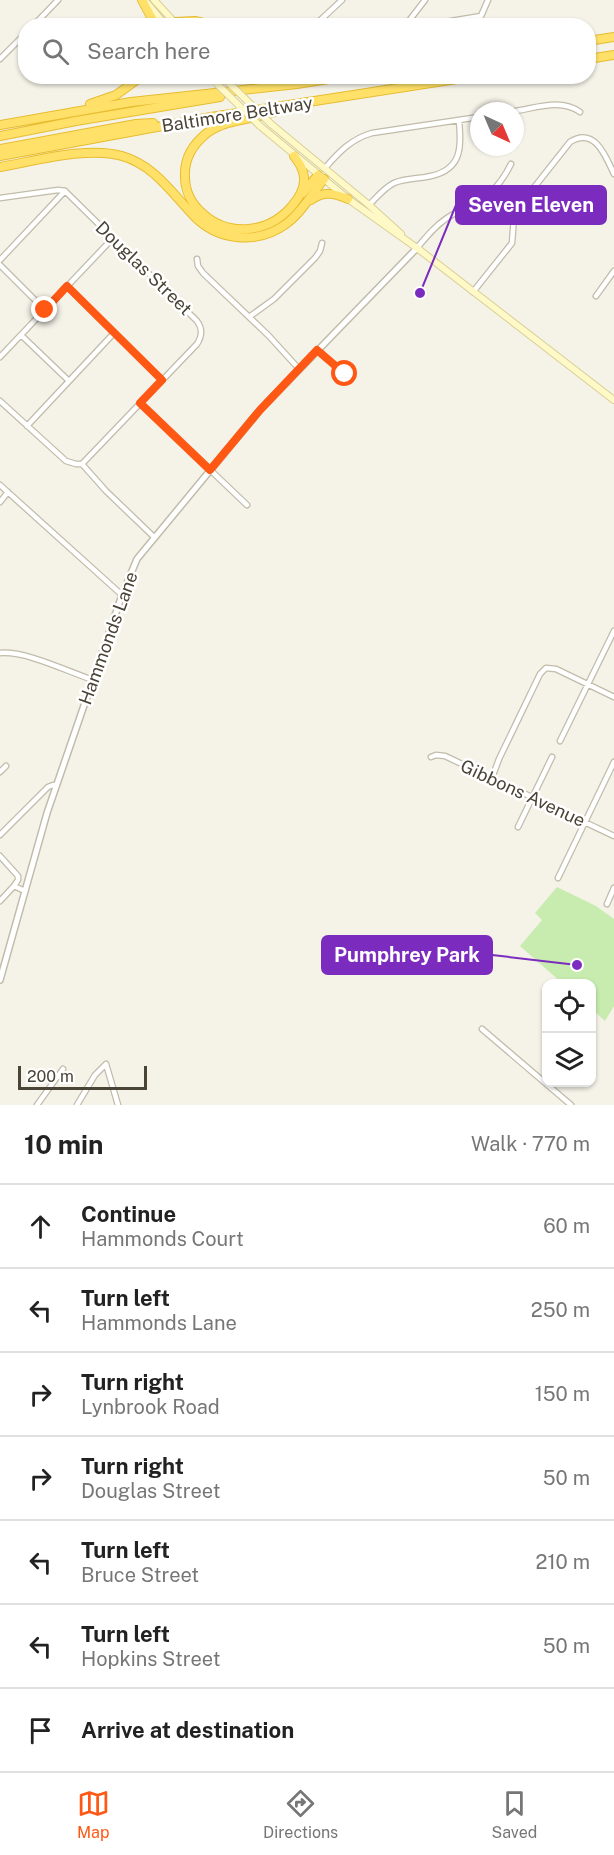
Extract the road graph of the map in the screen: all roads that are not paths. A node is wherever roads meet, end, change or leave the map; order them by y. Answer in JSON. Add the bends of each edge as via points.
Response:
{"nodes":[{"id":1,"x":58,"y":0,"type":"edge"},
{"id":2,"x":143,"y":0,"type":"edge"},
{"id":3,"x":154,"y":0,"type":"edge"},
{"id":4,"x":342,"y":0,"type":"edge"},
{"id":5,"x":425,"y":0,"type":"edge"},
{"id":6,"x":488,"y":0,"type":"edge"},
{"id":7,"x":481,"y":16,"type":"joint"},
{"id":8,"x":41,"y":18,"type":"edge"},
{"id":9,"x":152,"y":18,"type":"edge"},
{"id":10,"x":159,"y":18,"type":"edge"},
{"id":11,"x":170,"y":18,"type":"edge"},
{"id":12,"x":324,"y":18,"type":"edge"},
{"id":13,"x":411,"y":18,"type":"edge"},
{"id":14,"x":469,"y":18,"type":"edge"},
{"id":15,"x":614,"y":37,"type":"edge"},
{"id":16,"x":596,"y":40,"type":"edge"},
{"id":17,"x":18,"y":41,"type":"edge"},
{"id":18,"x":614,"y":55,"type":"edge"},
{"id":19,"x":596,"y":58,"type":"edge"},
{"id":20,"x":0,"y":60,"type":"edge"},
{"id":21,"x":132,"y":84,"type":"edge"},
{"id":22,"x":218,"y":84,"type":"edge"},
{"id":23,"x":230,"y":84,"type":"edge"},
{"id":24,"x":297,"y":84,"type":"joint"},
{"id":25,"x":424,"y":84,"type":"edge"},
{"id":26,"x":294,"y":104,"type":"junction"},
{"id":27,"x":524,"y":110,"type":"edge"},
{"id":28,"x":580,"y":112,"type":"dead end"},
{"id":29,"x":211,"y":117,"type":"junction"},
{"id":30,"x":470,"y":118,"type":"edge"},
{"id":31,"x":459,"y":120,"type":"junction"},
{"id":32,"x":10,"y":123,"type":"junction"},
{"id":33,"x":0,"y":125,"type":"edge"},
{"id":34,"x":0,"y":136,"type":"edge"},
{"id":35,"x":0,"y":149,"type":"edge"},
{"id":36,"x":0,"y":156,"type":"edge"},
{"id":37,"x":294,"y":156,"type":"junction"},
{"id":38,"x":510,"y":164,"type":"dead end"},
{"id":39,"x":0,"y":167,"type":"edge"},
{"id":40,"x":322,"y":174,"type":"junction"},
{"id":41,"x":614,"y":174,"type":"edge"},
{"id":42,"x":65,"y":191,"type":"junction"},
{"id":43,"x":0,"y":198,"type":"edge"},
{"id":44,"x":348,"y":199,"type":"junction"},
{"id":45,"x":296,"y":201,"type":"junction"},
{"id":46,"x":369,"y":205,"type":"junction"},
{"id":47,"x":299,"y":210,"type":"junction"},
{"id":48,"x":113,"y":238,"type":"junction"},
{"id":49,"x":322,"y":243,"type":"dead end"},
{"id":50,"x":417,"y":248,"type":"junction"},
{"id":51,"x":197,"y":259,"type":"dead end"},
{"id":52,"x":0,"y":260,"type":"edge"},
{"id":53,"x":0,"y":265,"type":"edge"},
{"id":54,"x":614,"y":271,"type":"edge"},
{"id":55,"x":67,"y":286,"type":"junction"},
{"id":56,"x":473,"y":292,"type":"junction"},
{"id":57,"x":596,"y":296,"type":"dead end"},
{"id":58,"x":45,"y":310,"type":"junction"},
{"id":59,"x":249,"y":317,"type":"junction"},
{"id":60,"x":114,"y":333,"type":"junction"},
{"id":61,"x":21,"y":335,"type":"junction"},
{"id":62,"x":317,"y":350,"type":"junction"},
{"id":63,"x":0,"y":357,"type":"edge"},
{"id":64,"x":299,"y":369,"type":"junction"},
{"id":65,"x":345,"y":374,"type":"dead end"},
{"id":66,"x":162,"y":380,"type":"junction"},
{"id":67,"x":69,"y":381,"type":"junction"},
{"id":68,"x":614,"y":400,"type":"edge"},
{"id":69,"x":0,"y":401,"type":"edge"},
{"id":70,"x":140,"y":403,"type":"junction"},
{"id":71,"x":27,"y":426,"type":"junction"},
{"id":72,"x":82,"y":464,"type":"junction"},
{"id":73,"x":210,"y":470,"type":"junction"},
{"id":74,"x":0,"y":485,"type":"edge"},
{"id":75,"x":8,"y":492,"type":"junction"},
{"id":76,"x":0,"y":501,"type":"edge"},
{"id":77,"x":248,"y":506,"type":"dead end"},
{"id":78,"x":154,"y":537,"type":"junction"},
{"id":79,"x":122,"y":595,"type":"junction"},
{"id":80,"x":614,"y":631,"type":"edge"},
{"id":81,"x":0,"y":653,"type":"edge"},
{"id":82,"x":93,"y":680,"type":"junction"},
{"id":83,"x":588,"y":684,"type":"junction"},
{"id":84,"x":614,"y":697,"type":"edge"},
{"id":85,"x":560,"y":741,"type":"dead end"},
{"id":86,"x":431,"y":757,"type":"dead end"},
{"id":87,"x":552,"y":757,"type":"dead end"},
{"id":88,"x":614,"y":762,"type":"edge"},
{"id":89,"x":6,"y":766,"type":"dead end"},
{"id":90,"x":0,"y":772,"type":"edge"},
{"id":91,"x":492,"y":778,"type":"junction"},
{"id":92,"x":56,"y":786,"type":"junction"},
{"id":93,"x":533,"y":797,"type":"junction"},
{"id":94,"x":585,"y":822,"type":"junction"},
{"id":95,"x":518,"y":827,"type":"dead end"},
{"id":96,"x":0,"y":835,"type":"edge"},
{"id":97,"x":614,"y":836,"type":"edge"},
{"id":98,"x":0,"y":856,"type":"edge"},
{"id":99,"x":558,"y":878,"type":"dead end"},
{"id":100,"x":14,"y":886,"type":"junction"},
{"id":101,"x":614,"y":888,"type":"edge"},
{"id":102,"x":25,"y":891,"type":"junction"},
{"id":103,"x":0,"y":901,"type":"edge"},
{"id":104,"x":606,"y":904,"type":"dead end"},
{"id":105,"x":0,"y":980,"type":"edge"},
{"id":106,"x":482,"y":1029,"type":"dead end"},
{"id":107,"x":63,"y":1069,"type":"dead end"},
{"id":108,"x":38,"y":1105,"type":"edge"},
{"id":109,"x":77,"y":1105,"type":"edge"},
{"id":110,"x":118,"y":1105,"type":"edge"},
{"id":111,"x":571,"y":1105,"type":"edge"}],
"edges":[{"from":1,"to":8,"type":"street"},
{"from":2,"to":9,"type":"highway"},
{"from":2,"to":10,"type":"main road"},
{"from":3,"to":11,"type":"main road"},
{"from":4,"to":12,"type":"street"},
{"from":5,"to":13,"type":"street"},
{"from":6,"to":7,"type":"street"},
{"from":7,"to":14,"type":"street"},
{"from":15,"to":16,"type":"highway"},
{"from":17,"to":20,"type":"street"},
{"from":18,"to":19,"type":"highway"},
{"from":21,"to":32,"type":"highway","via":[[106,99]]},
{"from":22,"to":37,"type":"main road","bridge":true},
{"from":23,"to":40,"type":"main road","bridge":true},
{"from":24,"to":32,"type":"highway","name":"Baltimore Beltway","via":[[131,102]]},
{"from":24,"to":34,"type":"highway"},
{"from":25,"to":26,"type":"highway","name":"Baltimore Beltway"},
{"from":26,"to":29,"type":"highway","name":"Baltimore Beltway"},
{"from":26,"to":45,"type":"highway","via":[[274,114],[227,124],[208,133],[191,151],[185,182],[200,211],[213,222],[232,229],[252,230],[270,224]]},
{"from":27,"to":28,"type":"street","via":[[561,104]]},
{"from":29,"to":35,"type":"highway","via":[[136,124]]},
{"from":29,"to":36,"type":"highway","name":"Baltimore Beltway"},
{"from":30,"to":31,"type":"street"},
{"from":31,"to":40,"type":"street","via":[[362,136],[346,146]]},
{"from":31,"to":46,"type":"street","via":[[460,150],[449,168],[432,176],[395,183]]},
{"from":32,"to":33,"type":"highway","name":"Baltimore Beltway"},
{"from":37,"to":40,"type":"main road"},
{"from":37,"to":45,"type":"highway","via":[[304,174]]},
{"from":38,"to":50,"type":"street","via":[[491,193],[446,218]]},
{"from":39,"to":47,"type":"highway","via":[[89,153],[121,156],[158,177],[202,223],[232,236],[270,232]]},
{"from":40,"to":44,"type":"main road"},
{"from":40,"to":45,"type":"highway"},
{"from":40,"to":46,"type":"main road"},
{"from":40,"to":47,"type":"highway"},
{"from":41,"to":56,"type":"street","via":[[599,145],[581,138],[570,142],[517,209],[512,243]]},
{"from":42,"to":43,"type":"street"},
{"from":42,"to":48,"type":"street","name":"Douglas Street"},
{"from":42,"to":52,"type":"street"},
{"from":44,"to":47,"type":"highway","via":[[325,193]]},
{"from":44,"to":50,"type":"main road"},
{"from":46,"to":50,"type":"main road"},
{"from":48,"to":55,"type":"street"},
{"from":48,"to":66,"type":"street","name":"Douglas Street","via":[[202,330],[196,344]]},
{"from":49,"to":59,"type":"street","via":[[315,258],[274,299]]},
{"from":50,"to":56,"type":"main road"},
{"from":50,"to":62,"type":"street","name":"Hammonds Lane"},
{"from":51,"to":59,"type":"street","via":[[203,273]]},
{"from":53,"to":58,"type":"street"},
{"from":54,"to":57,"type":"street"},
{"from":55,"to":58,"type":"street"},
{"from":55,"to":60,"type":"street"},
{"from":56,"to":68,"type":"main road"},
{"from":58,"to":61,"type":"street"},
{"from":59,"to":64,"type":"street"},
{"from":60,"to":66,"type":"street"},
{"from":60,"to":67,"type":"street"},
{"from":61,"to":63,"type":"street"},
{"from":61,"to":67,"type":"street"},
{"from":62,"to":64,"type":"street","name":"Hammonds Lane"},
{"from":62,"to":65,"type":"street"},
{"from":64,"to":73,"type":"street","name":"Hammonds Lane"},
{"from":66,"to":70,"type":"street","name":"Douglas Street"},
{"from":67,"to":71,"type":"street"},
{"from":69,"to":71,"type":"street"},
{"from":70,"to":72,"type":"street","name":"Douglas Street"},
{"from":70,"to":73,"type":"street"},
{"from":71,"to":72,"type":"street","via":[[66,461]]},
{"from":72,"to":78,"type":"street"},
{"from":73,"to":77,"type":"street"},
{"from":73,"to":78,"type":"street","name":"Hammonds Lane"},
{"from":74,"to":75,"type":"street"},
{"from":75,"to":76,"type":"street"},
{"from":75,"to":79,"type":"street"},
{"from":78,"to":79,"type":"street","name":"Hammonds Lane","via":[[137,560]]},
{"from":79,"to":82,"type":"street","name":"Hammonds Lane"},
{"from":80,"to":83,"type":"street"},
{"from":81,"to":82,"type":"street","via":[[26,656]]},
{"from":82,"to":92,"type":"street","name":"Hammonds Lane"},
{"from":83,"to":84,"type":"street"},
{"from":83,"to":85,"type":"street"},
{"from":83,"to":91,"type":"street","via":[[546,668],[519,716]]},
{"from":86,"to":91,"type":"street","name":"Gibbons Avenue","via":[[445,756]]},
{"from":87,"to":93,"type":"street"},
{"from":88,"to":94,"type":"street"},
{"from":89,"to":90,"type":"street"},
{"from":91,"to":93,"type":"street","name":"Gibbons Avenue"},
{"from":92,"to":96,"type":"street","via":[[48,787]]},
{"from":92,"to":102,"type":"street","name":"Hammonds Lane"},
{"from":93,"to":94,"type":"street","name":"Gibbons Avenue"},
{"from":93,"to":95,"type":"street"},
{"from":94,"to":97,"type":"street","name":"Gibbons Avenue"},
{"from":94,"to":99,"type":"street"},
{"from":98,"to":100,"type":"street","via":[[17,874]]},
{"from":100,"to":102,"type":"street"},
{"from":100,"to":103,"type":"street"},
{"from":101,"to":104,"type":"street"},
{"from":102,"to":105,"type":"street","name":"Hammonds Lane"},
{"from":106,"to":111,"type":"street"},
{"from":107,"to":108,"type":"street"},
{"from":109,"to":110,"type":"street","via":[[106,1064]]}]}
